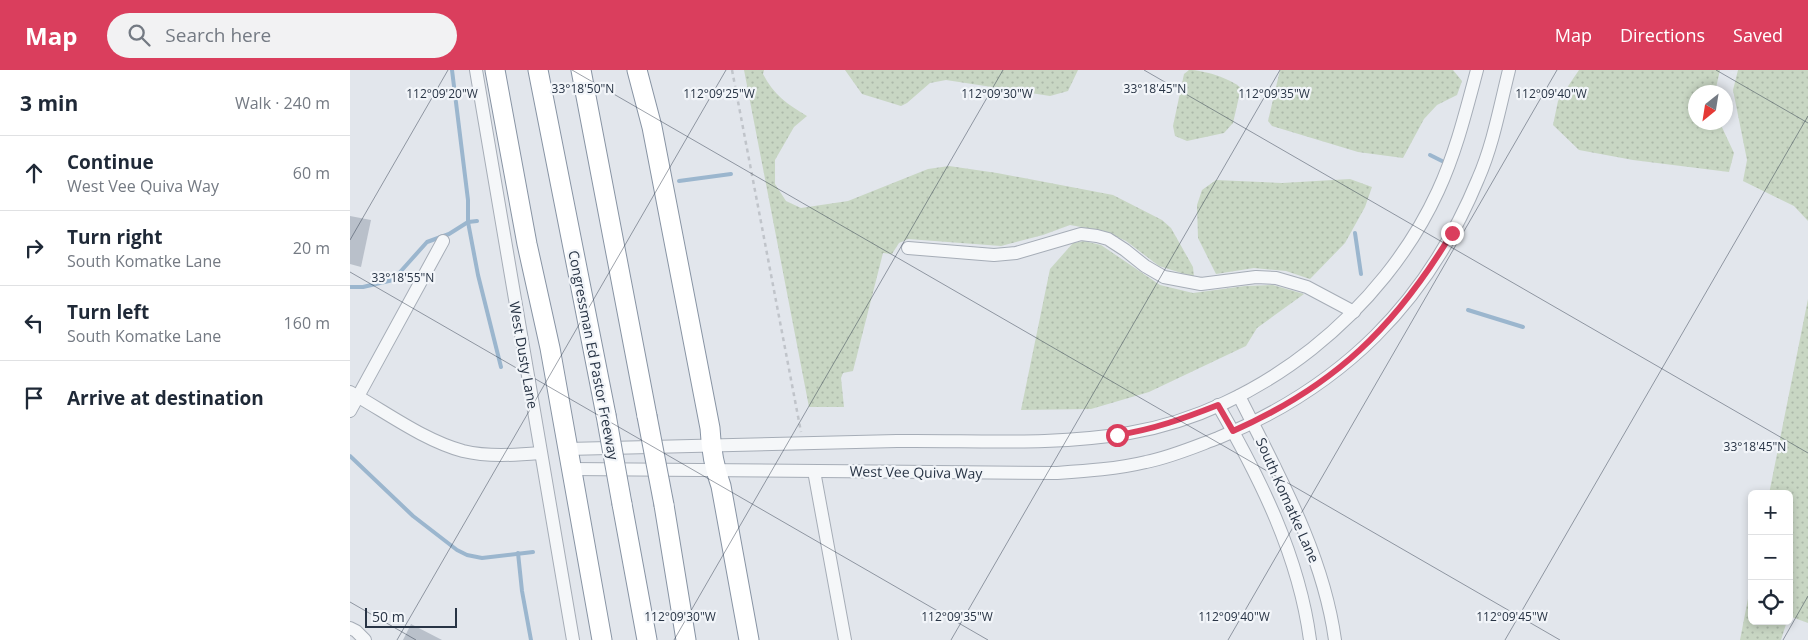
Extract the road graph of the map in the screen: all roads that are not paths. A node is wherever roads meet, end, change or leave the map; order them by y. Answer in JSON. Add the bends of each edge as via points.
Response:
{"nodes":[{"id":1,"x":476,"y":70,"type":"edge"},
{"id":2,"x":495,"y":70,"type":"edge"},
{"id":3,"x":538,"y":70,"type":"edge"},
{"id":4,"x":581,"y":70,"type":"edge"},
{"id":5,"x":637,"y":70,"type":"edge"},
{"id":6,"x":1476,"y":70,"type":"edge"},
{"id":7,"x":1509,"y":70,"type":"edge"},
{"id":8,"x":443,"y":240,"type":"dead end"},
{"id":9,"x":908,"y":248,"type":"dead end"},
{"id":10,"x":1354,"y":312,"type":"junction"},
{"id":11,"x":354,"y":394,"type":"edge"},
{"id":12,"x":1240,"y":396,"type":"junction"},
{"id":13,"x":1218,"y":405,"type":"junction"},
{"id":14,"x":350,"y":410,"type":"edge"},
{"id":15,"x":1253,"y":423,"type":"junction"},
{"id":16,"x":1233,"y":431,"type":"junction"},
{"id":17,"x":711,"y":445,"type":"junction"},
{"id":18,"x":567,"y":449,"type":"junction"},
{"id":19,"x":540,"y":453,"type":"junction"},
{"id":20,"x":570,"y":469,"type":"junction"},
{"id":21,"x":715,"y":469,"type":"junction"},
{"id":22,"x":814,"y":471,"type":"junction"},
{"id":23,"x":353,"y":629,"type":"edge"},
{"id":24,"x":365,"y":640,"type":"edge"},
{"id":25,"x":573,"y":640,"type":"edge"},
{"id":26,"x":602,"y":640,"type":"edge"},
{"id":27,"x":647,"y":640,"type":"edge"},
{"id":28,"x":686,"y":640,"type":"edge"},
{"id":29,"x":750,"y":640,"type":"edge"},
{"id":30,"x":845,"y":640,"type":"edge"},
{"id":31,"x":1310,"y":640,"type":"edge"},
{"id":32,"x":1335,"y":640,"type":"edge"}],
"edges":[{"from":1,"to":19,"type":"street","name":"West Dusty Lane"},
{"from":2,"to":18,"type":"highway"},
{"from":3,"to":27,"type":"highway","name":"Congressman Ed Pastor Freeway","bridge":true},
{"from":4,"to":28,"type":"highway","bridge":true,"via":[[664,506]]},
{"from":5,"to":17,"type":"highway","via":[[678,257]]},
{"from":6,"to":10,"type":"street","via":[[1458,137],[1437,192],[1392,267]]},
{"from":7,"to":15,"type":"street","name":"South Komatke Lane","via":[[1480,177],[1452,233],[1419,284],[1362,350],[1314,388]]},
{"from":8,"to":11,"type":"street"},
{"from":9,"to":10,"type":"street","via":[[994,255],[1016,253],[1081,234],[1097,236],[1108,239],[1164,277],[1201,284],[1256,277],[1276,278],[1307,287]]},
{"from":10,"to":12,"type":"street","via":[[1295,362]]},
{"from":11,"to":14,"type":"street"},
{"from":11,"to":19,"type":"street","via":[[426,435],[458,449],[495,455]]},
{"from":12,"to":13,"type":"street"},
{"from":12,"to":15,"type":"street"},
{"from":13,"to":16,"type":"street","name":"South Komatke Lane"},
{"from":13,"to":17,"type":"street","name":"West Vee Quiva Way","via":[[1156,426],[1098,438]]},
{"from":15,"to":16,"type":"street","name":"West Vee Quiva Way"},
{"from":15,"to":32,"type":"street","name":"South Komatke Lane","via":[[1312,550],[1326,593]]},
{"from":16,"to":22,"type":"street","name":"West Vee Quiva Way","via":[[1168,457],[1100,470],[1056,473]]},
{"from":16,"to":31,"type":"street","name":"South Komatke Lane","via":[[1289,550],[1304,603]]},
{"from":17,"to":18,"type":"street","name":"West Vee Quiva Way"},
{"from":17,"to":21,"type":"highway"},
{"from":18,"to":20,"type":"highway"},
{"from":19,"to":25,"type":"street","name":"West Dusty Lane"},
{"from":20,"to":21,"type":"street","name":"West Vee Quiva Way"},
{"from":20,"to":26,"type":"highway"},
{"from":21,"to":22,"type":"street","name":"West Vee Quiva Way"},
{"from":21,"to":29,"type":"highway"},
{"from":22,"to":30,"type":"street"},
{"from":23,"to":24,"type":"street"}]}
